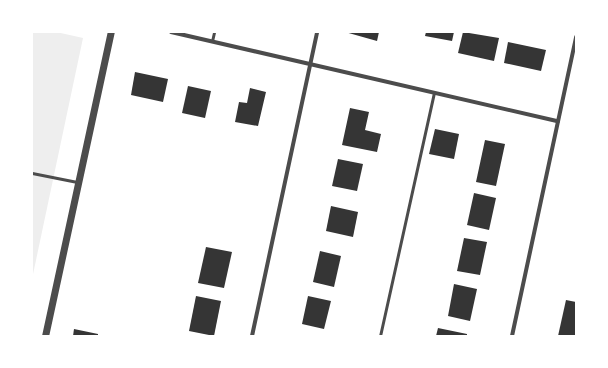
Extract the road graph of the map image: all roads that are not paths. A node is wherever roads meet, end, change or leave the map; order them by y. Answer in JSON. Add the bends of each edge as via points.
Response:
{"nodes":[{"id":1,"x":111,"y":32,"type":"edge"},
{"id":2,"x":171,"y":32,"type":"edge"},
{"id":3,"x":214,"y":32,"type":"edge"},
{"id":4,"x":317,"y":32,"type":"edge"},
{"id":5,"x":576,"y":37,"type":"edge"},
{"id":6,"x":212,"y":41,"type":"junction"},
{"id":7,"x":309,"y":63,"type":"junction"},
{"id":8,"x":434,"y":93,"type":"junction"},
{"id":9,"x":558,"y":121,"type":"junction"},
{"id":10,"x":32,"y":173,"type":"edge"},
{"id":11,"x":80,"y":182,"type":"junction"},
{"id":12,"x":45,"y":336,"type":"edge"},
{"id":13,"x":252,"y":336,"type":"edge"},
{"id":14,"x":380,"y":336,"type":"edge"},
{"id":15,"x":512,"y":336,"type":"edge"}],
"edges":[{"from":1,"to":11,"type":"street"},
{"from":2,"to":6,"type":"street"},
{"from":3,"to":6,"type":"lane"},
{"from":4,"to":7,"type":"street"},
{"from":5,"to":9,"type":"street"},
{"from":6,"to":7,"type":"street"},
{"from":7,"to":8,"type":"street"},
{"from":7,"to":13,"type":"street"},
{"from":8,"to":9,"type":"street"},
{"from":8,"to":14,"type":"lane"},
{"from":9,"to":15,"type":"street"},
{"from":10,"to":11,"type":"lane"},
{"from":11,"to":12,"type":"street"}]}
